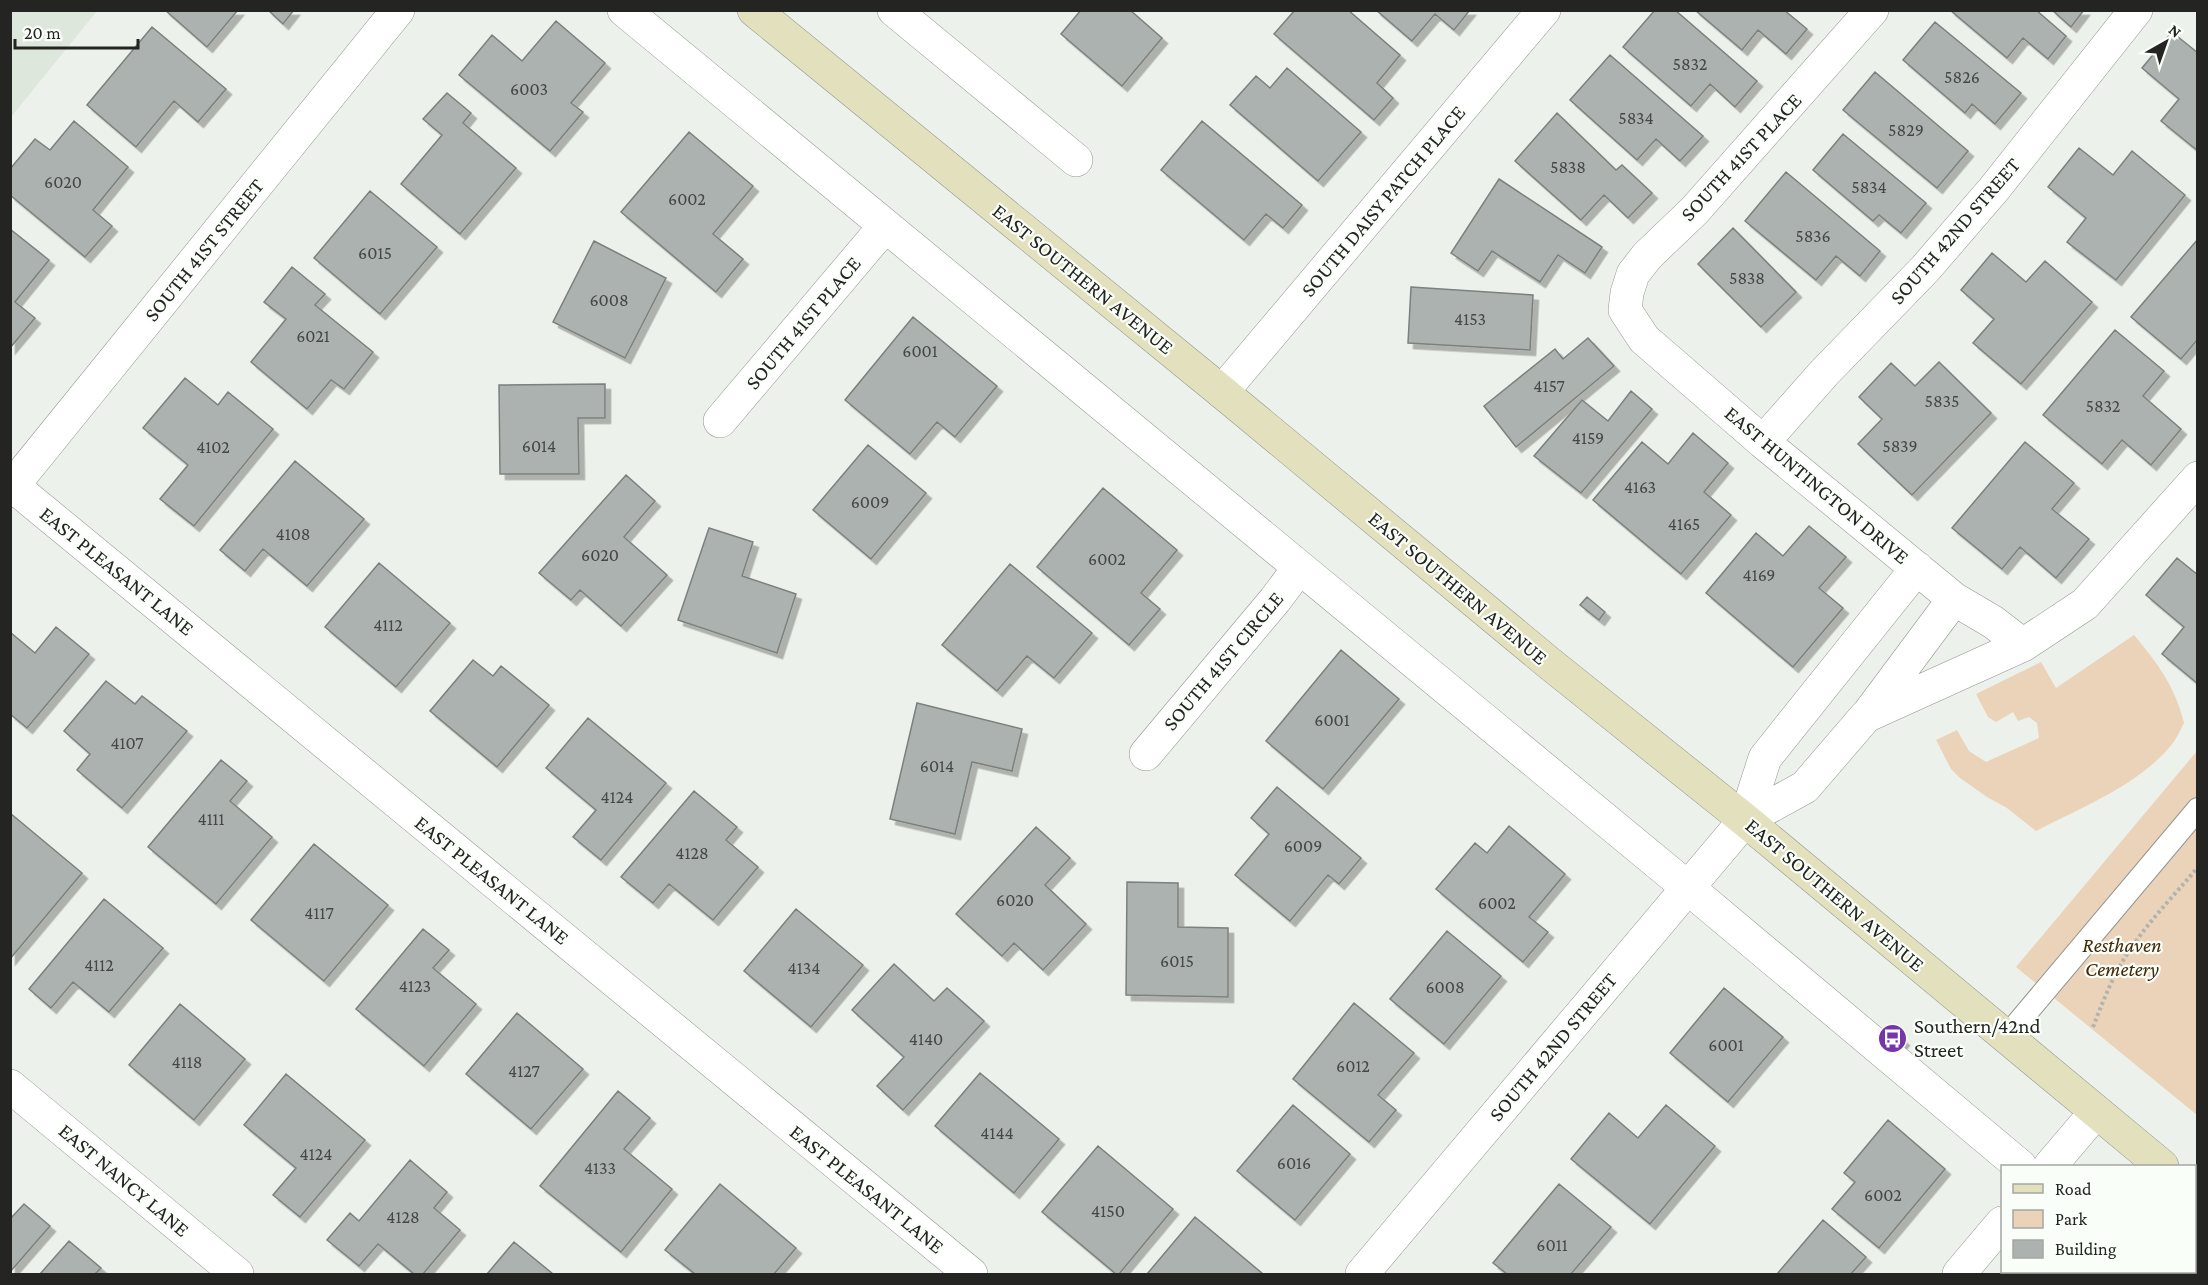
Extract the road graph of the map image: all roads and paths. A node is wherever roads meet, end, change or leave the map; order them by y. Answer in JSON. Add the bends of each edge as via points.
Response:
{"nodes":[{"id":1,"x":398,"y":10,"type":"edge"},
{"id":2,"x":624,"y":10,"type":"edge"},
{"id":3,"x":754,"y":10,"type":"edge"},
{"id":4,"x":894,"y":10,"type":"edge"},
{"id":5,"x":1544,"y":10,"type":"edge"},
{"id":6,"x":1872,"y":10,"type":"edge"},
{"id":7,"x":2136,"y":10,"type":"edge"},
{"id":8,"x":1076,"y":160,"type":"dead end"},
{"id":9,"x":885,"y":226,"type":"junction"},
{"id":10,"x":1625,"y":310,"type":"joint"},
{"id":11,"x":1222,"y":392,"type":"junction"},
{"id":12,"x":720,"y":421,"type":"dead end"},
{"id":13,"x":1763,"y":442,"type":"junction"},
{"id":14,"x":2198,"y":477,"type":"edge"},
{"id":15,"x":12,"y":488,"type":"edge"},
{"id":16,"x":1299,"y":568,"type":"junction"},
{"id":17,"x":1917,"y":568,"type":"junction"},
{"id":18,"x":1954,"y":598,"type":"junction"},
{"id":19,"x":2023,"y":645,"type":"junction"},
{"id":20,"x":1866,"y":716,"type":"junction"},
{"id":21,"x":1146,"y":754,"type":"dead end"},
{"id":22,"x":2198,"y":809,"type":"edge"},
{"id":23,"x":1745,"y":820,"type":"junction"},
{"id":24,"x":2198,"y":867,"type":"edge"},
{"id":25,"x":1687,"y":887,"type":"junction"},
{"id":26,"x":2093,"y":1027,"type":"dead end"},
{"id":27,"x":2006,"y":1037,"type":"junction"},
{"id":28,"x":10,"y":1086,"type":"edge"},
{"id":29,"x":2096,"y":1112,"type":"junction"},
{"id":30,"x":2018,"y":1165,"type":"edge"},
{"id":31,"x":2052,"y":1165,"type":"edge"},
{"id":32,"x":2160,"y":1165,"type":"edge"},
{"id":33,"x":2001,"y":1224,"type":"edge"},
{"id":34,"x":237,"y":1275,"type":"edge"},
{"id":35,"x":971,"y":1275,"type":"edge"},
{"id":36,"x":1362,"y":1275,"type":"edge"},
{"id":37,"x":1959,"y":1275,"type":"edge"}],
"edges":[{"from":1,"to":15,"type":"street","name":"SOUTH 41ST STREET"},
{"from":2,"to":9,"type":"street"},
{"from":3,"to":11,"type":"main road","name":"EAST SOUTHERN AVENUE"},
{"from":4,"to":8,"type":"street"},
{"from":5,"to":11,"type":"street","name":"SOUTH DAISY PATCH PLACE"},
{"from":6,"to":10,"type":"street","name":"SOUTH 41ST PLACE","via":[[1695,210],[1647,256],[1633,274]]},
{"from":7,"to":13,"type":"street","name":"SOUTH 42ND STREET","via":[[1925,269]]},
{"from":9,"to":12,"type":"street","name":"SOUTH 41ST PLACE"},
{"from":9,"to":16,"type":"street"},
{"from":10,"to":13,"type":"street","name":"EAST HUNTINGTON DRIVE","via":[[1644,339]]},
{"from":11,"to":23,"type":"main road","name":"EAST SOUTHERN AVENUE"},
{"from":13,"to":17,"type":"street","name":"EAST HUNTINGTON DRIVE"},
{"from":14,"to":19,"type":"street","name":"SOUTH 42ND STREET","via":[[2085,604]]},
{"from":15,"to":35,"type":"street","name":"EAST PLEASANT LANE"},
{"from":16,"to":21,"type":"street","name":"SOUTH 41ST CIRCLE"},
{"from":16,"to":25,"type":"street"},
{"from":17,"to":18,"type":"street","name":"EAST HUNTINGTON DRIVE"},
{"from":17,"to":23,"type":"street","name":"SOUTH 42ND STREET","via":[[1765,758]]},
{"from":18,"to":19,"type":"street","name":"EAST HUNTINGTON DRIVE"},
{"from":18,"to":20,"type":"street","name":"SOUTH 42ND STREET"},
{"from":19,"to":20,"type":"street","name":"SOUTH 42ND STREET"},
{"from":20,"to":23,"type":"street","name":"SOUTH 42ND STREET","via":[[1805,787]]},
{"from":22,"to":27,"type":"lane"},
{"from":23,"to":25,"type":"street","name":"SOUTH 42ND STREET"},
{"from":23,"to":27,"type":"main road","name":"EAST SOUTHERN AVENUE"},
{"from":24,"to":26,"type":"path","via":[[2140,935],[2111,983]]},
{"from":25,"to":30,"type":"street"},
{"from":25,"to":36,"type":"street","name":"SOUTH 42ND STREET"},
{"from":27,"to":29,"type":"main road","name":"EAST SOUTHERN AVENUE"},
{"from":28,"to":34,"type":"street","name":"EAST NANCY LANE"},
{"from":29,"to":31,"type":"street"},
{"from":29,"to":32,"type":"main road","name":"EAST SOUTHERN AVENUE"},
{"from":33,"to":37,"type":"street"}]}
